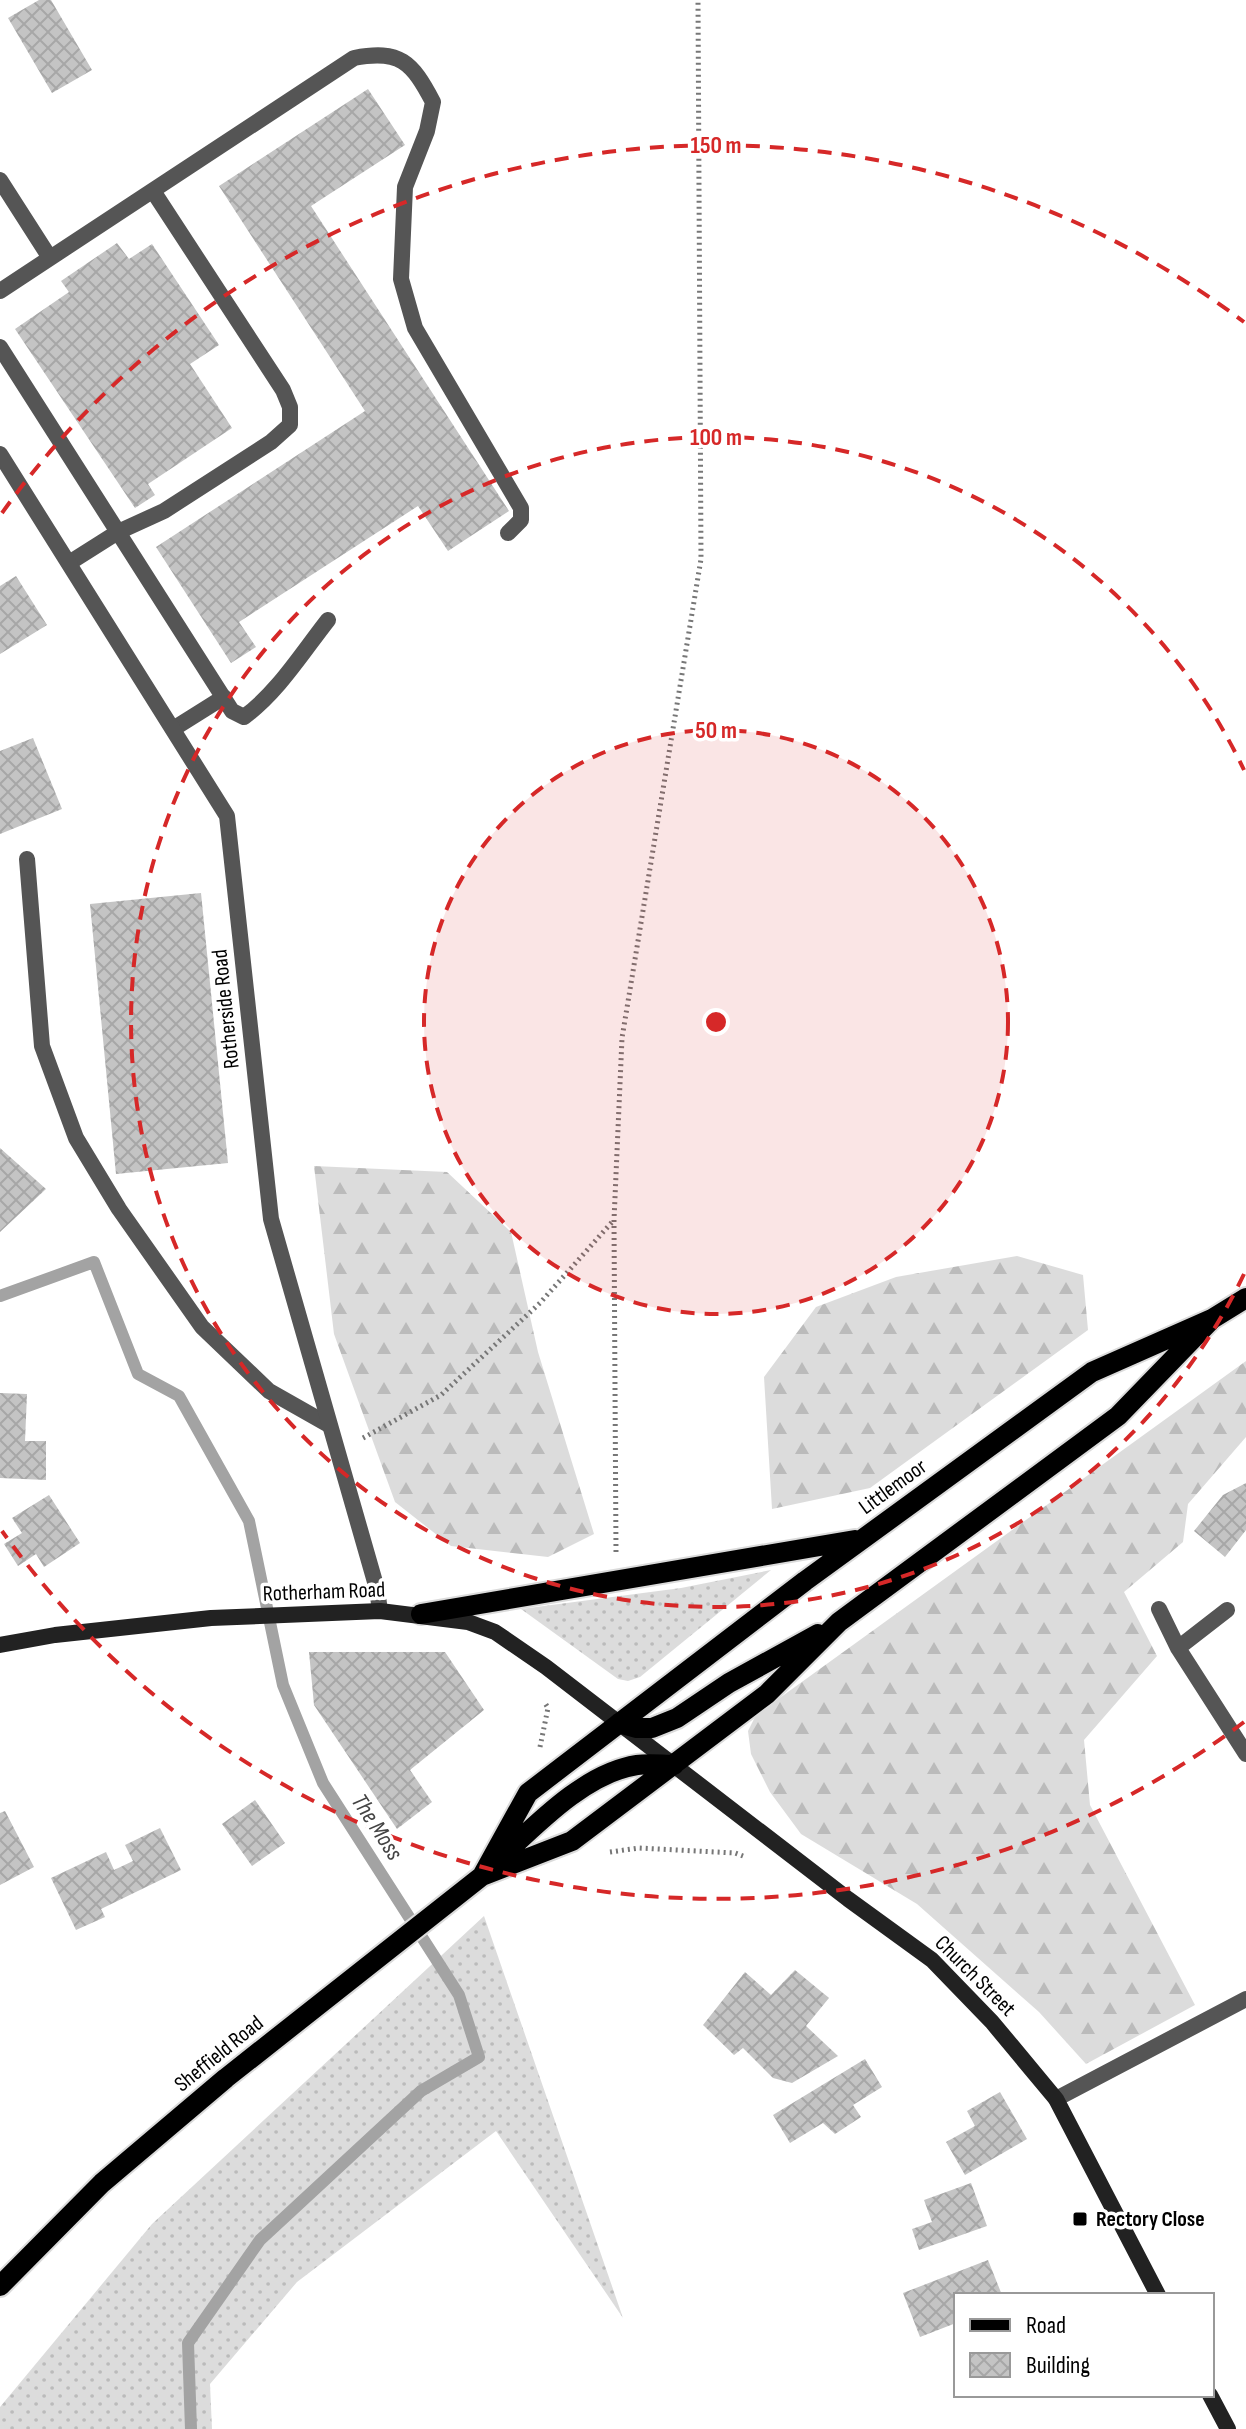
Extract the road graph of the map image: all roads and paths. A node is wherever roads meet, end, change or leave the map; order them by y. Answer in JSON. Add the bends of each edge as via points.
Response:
{"nodes":[{"id":1,"x":698,"y":0,"type":"edge"},
{"id":2,"x":0,"y":180,"type":"edge"},
{"id":3,"x":153,"y":191,"type":"junction"},
{"id":4,"x":50,"y":258,"type":"junction"},
{"id":5,"x":0,"y":291,"type":"edge"},
{"id":6,"x":0,"y":347,"type":"edge"},
{"id":7,"x":0,"y":454,"type":"edge"},
{"id":8,"x":118,"y":532,"type":"junction"},
{"id":9,"x":508,"y":533,"type":"dead end"},
{"id":10,"x":69,"y":563,"type":"junction"},
{"id":11,"x":328,"y":620,"type":"dead end"},
{"id":12,"x":224,"y":697,"type":"junction"},
{"id":13,"x":173,"y":729,"type":"junction"},
{"id":14,"x":27,"y":859,"type":"dead end"},
{"id":15,"x":614,"y":1220,"type":"junction"},
{"id":16,"x":1246,"y":1298,"type":"edge"},
{"id":17,"x":1212,"y":1319,"type":"junction"},
{"id":18,"x":329,"y":1425,"type":"junction"},
{"id":19,"x":337,"y":1452,"type":"junction"},
{"id":20,"x":863,"y":1538,"type":"junction"},
{"id":21,"x":616,"y":1582,"type":"junction"},
{"id":22,"x":1159,"y":1609,"type":"dead end"},
{"id":23,"x":1227,"y":1610,"type":"dead end"},
{"id":24,"x":380,"y":1611,"type":"junction"},
{"id":25,"x":421,"y":1614,"type":"junction"},
{"id":26,"x":839,"y":1622,"type":"junction"},
{"id":27,"x":0,"y":1645,"type":"edge"},
{"id":28,"x":1178,"y":1648,"type":"junction"},
{"id":29,"x":619,"y":1723,"type":"junction"},
{"id":30,"x":1246,"y":1754,"type":"edge"},
{"id":31,"x":674,"y":1765,"type":"junction"},
{"id":32,"x":482,"y":1876,"type":"junction"},
{"id":33,"x":1246,"y":1999,"type":"edge"},
{"id":34,"x":1056,"y":2099,"type":"junction"},
{"id":35,"x":0,"y":2286,"type":"edge"},
{"id":36,"x":1157,"y":2293,"type":"edge"},
{"id":37,"x":1211,"y":2397,"type":"edge"},
{"id":38,"x":1228,"y":2429,"type":"edge"}],
"edges":[{"from":1,"to":15,"type":"path","via":[[701,559],[622,1038]]},
{"from":2,"to":4,"type":"street"},
{"from":3,"to":4,"type":"street"},
{"from":3,"to":8,"type":"street","via":[[283,390],[290,425],[164,511]]},
{"from":3,"to":9,"type":"street","via":[[354,58],[379,53],[404,61],[433,102],[405,187],[401,279],[415,328],[521,508],[521,520]]},
{"from":4,"to":5,"type":"street"},
{"from":6,"to":8,"type":"street"},
{"from":7,"to":10,"type":"street","name":"Rotherside Road"},
{"from":8,"to":10,"type":"street"},
{"from":8,"to":12,"type":"street"},
{"from":10,"to":13,"type":"street","name":"Rotherside Road"},
{"from":11,"to":12,"type":"street","via":[[255,709],[244,717],[232,711]]},
{"from":12,"to":13,"type":"street"},
{"from":13,"to":18,"type":"street","name":"Rotherside Road","via":[[227,816],[271,1219]]},
{"from":14,"to":18,"type":"street","via":[[42,1046],[76,1138],[202,1327],[269,1391]]},
{"from":15,"to":19,"type":"path","via":[[540,1303],[441,1395]]},
{"from":15,"to":21,"type":"path"},
{"from":16,"to":17,"type":"main road","name":"Littlemoor"},
{"from":17,"to":20,"type":"main road","name":"Littlemoor","via":[[1092,1372]]},
{"from":17,"to":26,"type":"main road","name":"Littlemoor","via":[[1118,1416]]},
{"from":18,"to":19,"type":"street","name":"Rotherside Road"},
{"from":19,"to":24,"type":"street","name":"Rotherside Road"},
{"from":20,"to":21,"type":"main road"},
{"from":20,"to":29,"type":"main road","name":"Littlemoor"},
{"from":21,"to":25,"type":"main road"},
{"from":22,"to":28,"type":"street"},
{"from":23,"to":28,"type":"street"},
{"from":24,"to":25,"type":"main road","name":"Rotherham Road"},
{"from":24,"to":27,"type":"main road","name":"Rotherham Road","via":[[211,1618]]},
{"from":25,"to":29,"type":"main road","name":"Rotherham Road","via":[[495,1632]]},
{"from":26,"to":29,"type":"main road","via":[[677,1718],[652,1728]]},
{"from":26,"to":31,"type":"main road","name":"Littlemoor","via":[[767,1694]]},
{"from":28,"to":30,"type":"street"},
{"from":29,"to":31,"type":"main road","name":"Church Street"},
{"from":29,"to":32,"type":"main road","name":"Sheffield Road","via":[[528,1793]]},
{"from":31,"to":32,"type":"main road","name":"Sheffield Road","via":[[572,1841]]},
{"from":31,"to":32,"type":"main road","via":[[621,1769],[570,1795]]},
{"from":31,"to":34,"type":"main road","name":"Church Street","via":[[932,1960]]},
{"from":32,"to":35,"type":"main road","name":"Sheffield Road","via":[[113,2173]]},
{"from":33,"to":34,"type":"street"},
{"from":34,"to":36,"type":"main road","name":"Church Street"},
{"from":37,"to":38,"type":"main road"}]}
